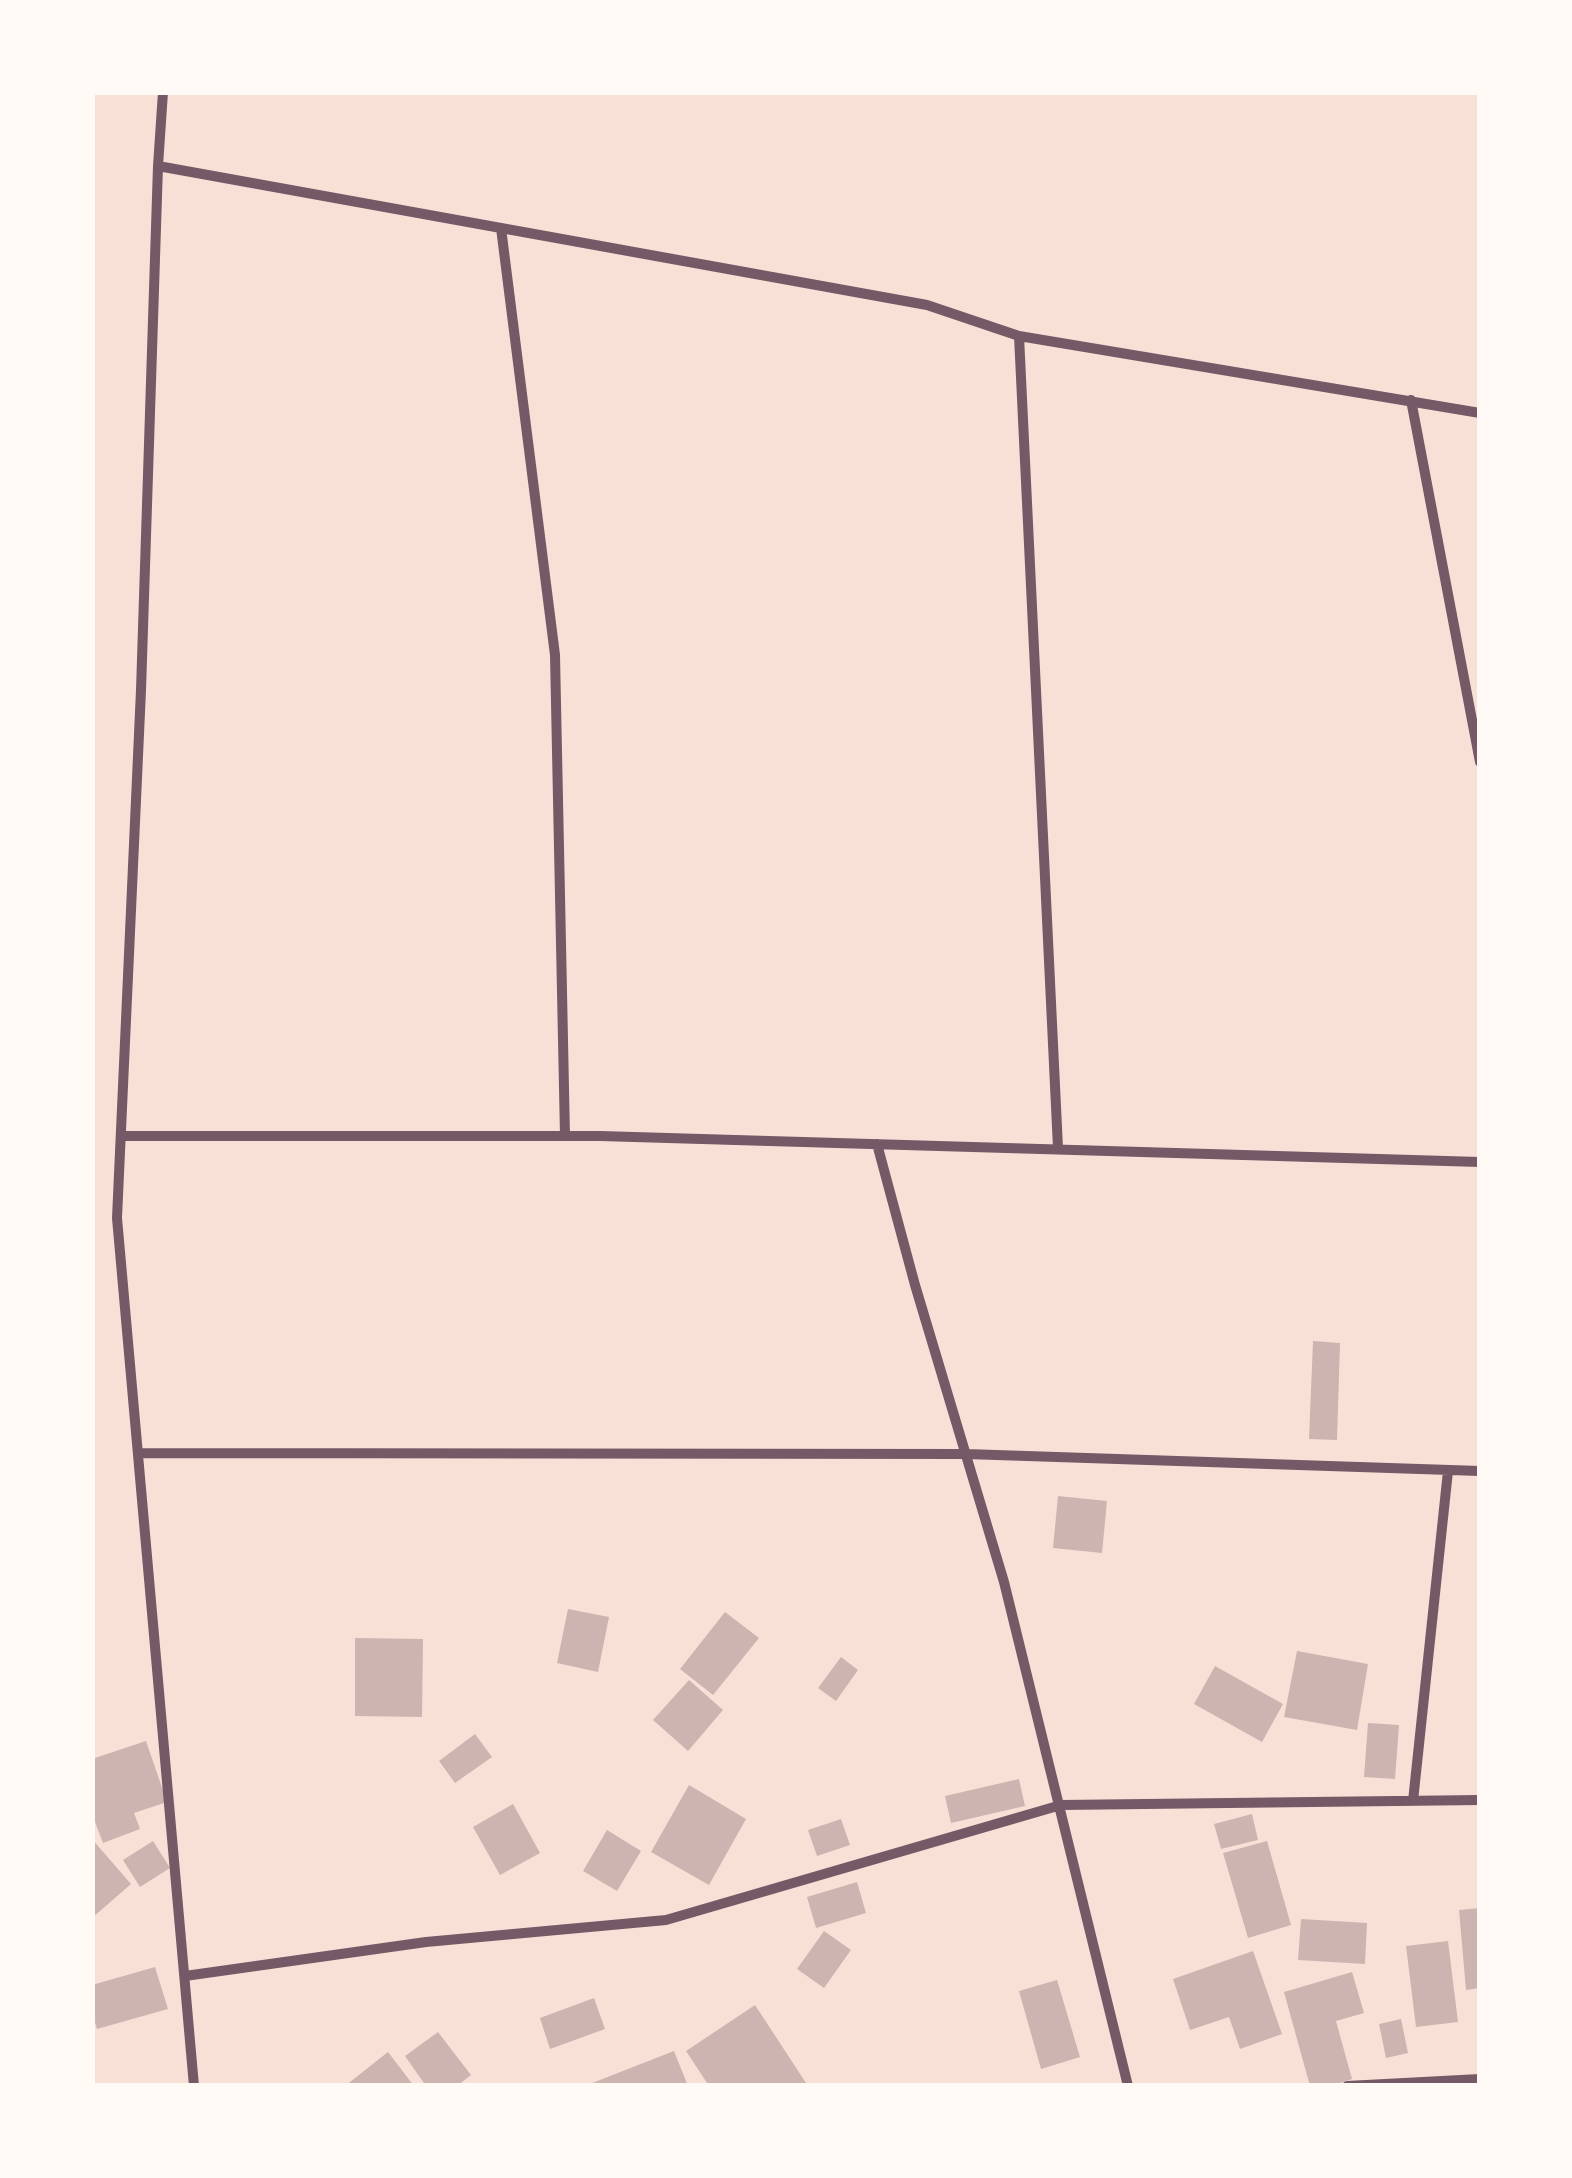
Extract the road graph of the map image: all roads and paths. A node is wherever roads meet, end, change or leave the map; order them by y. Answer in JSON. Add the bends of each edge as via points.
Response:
{"nodes":[{"id":1,"x":163,"y":92,"type":"edge"},
{"id":2,"x":158,"y":166,"type":"junction"},
{"id":3,"x":501,"y":228,"type":"junction"},
{"id":4,"x":1019,"y":336,"type":"junction"},
{"id":5,"x":1410,"y":400,"type":"junction"},
{"id":6,"x":1480,"y":414,"type":"edge"},
{"id":7,"x":1480,"y":762,"type":"edge"},
{"id":8,"x":121,"y":1136,"type":"junction"},
{"id":9,"x":565,"y":1136,"type":"junction"},
{"id":10,"x":877,"y":1144,"type":"junction"},
{"id":11,"x":1058,"y":1148,"type":"junction"},
{"id":12,"x":1480,"y":1162,"type":"edge"},
{"id":13,"x":140,"y":1453,"type":"junction"},
{"id":14,"x":966,"y":1454,"type":"junction"},
{"id":15,"x":1448,"y":1471,"type":"junction"},
{"id":16,"x":1480,"y":1471,"type":"edge"},
{"id":17,"x":1480,"y":1800,"type":"edge"},
{"id":18,"x":1413,"y":1801,"type":"junction"},
{"id":19,"x":1061,"y":1805,"type":"junction"},
{"id":20,"x":185,"y":1976,"type":"junction"},
{"id":21,"x":1480,"y":2079,"type":"edge"},
{"id":22,"x":194,"y":2086,"type":"edge"},
{"id":23,"x":1128,"y":2086,"type":"edge"},
{"id":24,"x":1347,"y":2086,"type":"edge"}],
"edges":[{"from":1,"to":2,"type":"street"},
{"from":2,"to":3,"type":"street"},
{"from":2,"to":8,"type":"street"},
{"from":3,"to":4,"type":"street","via":[[926,305]]},
{"from":3,"to":9,"type":"street","via":[[555,655]]},
{"from":4,"to":5,"type":"street"},
{"from":4,"to":11,"type":"street"},
{"from":5,"to":6,"type":"street"},
{"from":5,"to":7,"type":"street"},
{"from":8,"to":9,"type":"street"},
{"from":8,"to":13,"type":"street","via":[[117,1218]]},
{"from":9,"to":10,"type":"street"},
{"from":10,"to":11,"type":"street"},
{"from":10,"to":14,"type":"street"},
{"from":11,"to":12,"type":"street"},
{"from":13,"to":14,"type":"street"},
{"from":13,"to":20,"type":"street"},
{"from":14,"to":15,"type":"street"},
{"from":14,"to":19,"type":"street"},
{"from":15,"to":16,"type":"street"},
{"from":15,"to":18,"type":"street"},
{"from":17,"to":18,"type":"street"},
{"from":18,"to":19,"type":"street"},
{"from":19,"to":20,"type":"street","via":[[666,1920],[426,1942]]},
{"from":19,"to":23,"type":"street"},
{"from":20,"to":22,"type":"street"},
{"from":21,"to":24,"type":"street"}]}
